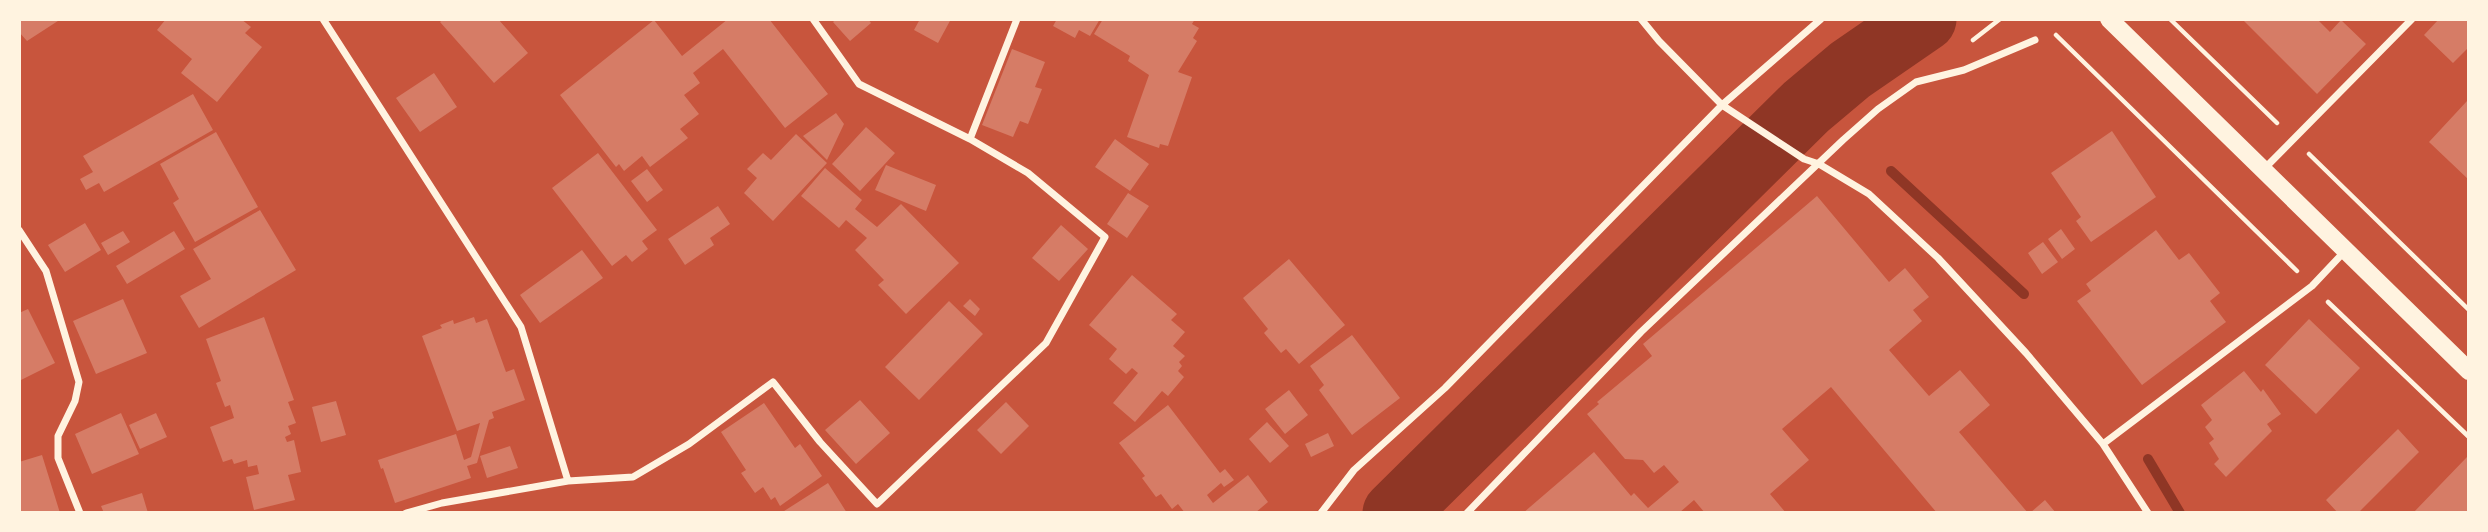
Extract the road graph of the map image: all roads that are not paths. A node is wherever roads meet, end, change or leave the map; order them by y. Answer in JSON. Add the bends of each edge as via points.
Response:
{"nodes":[{"id":1,"x":323,"y":19,"type":"edge"},
{"id":2,"x":813,"y":19,"type":"edge"},
{"id":3,"x":1017,"y":19,"type":"edge"},
{"id":4,"x":1641,"y":19,"type":"edge"},
{"id":5,"x":1821,"y":19,"type":"edge"},
{"id":6,"x":2109,"y":19,"type":"edge"},
{"id":7,"x":2412,"y":19,"type":"edge"},
{"id":8,"x":2035,"y":40,"type":"dead end"},
{"id":9,"x":1722,"y":105,"type":"junction"},
{"id":10,"x":970,"y":139,"type":"junction"},
{"id":11,"x":1819,"y":164,"type":"junction"},
{"id":12,"x":2263,"y":170,"type":"junction"},
{"id":13,"x":19,"y":230,"type":"edge"},
{"id":14,"x":2345,"y":251,"type":"junction"},
{"id":15,"x":2469,"y":371,"type":"edge"},
{"id":16,"x":2103,"y":444,"type":"junction"},
{"id":17,"x":568,"y":481,"type":"junction"},
{"id":18,"x":80,"y":513,"type":"edge"},
{"id":19,"x":406,"y":513,"type":"edge"},
{"id":20,"x":1321,"y":513,"type":"edge"},
{"id":21,"x":1467,"y":513,"type":"edge"},
{"id":22,"x":2148,"y":513,"type":"edge"}],
"edges":[{"from":1,"to":17,"type":"street","via":[[521,327]]},
{"from":2,"to":10,"type":"street","via":[[859,85]]},
{"from":3,"to":10,"type":"street"},
{"from":4,"to":9,"type":"street"},
{"from":5,"to":9,"type":"street"},
{"from":6,"to":12,"type":"main road"},
{"from":7,"to":12,"type":"street"},
{"from":8,"to":11,"type":"street","via":[[1964,70],[1916,82],[1878,109]]},
{"from":9,"to":11,"type":"street","via":[[1804,159]]},
{"from":9,"to":20,"type":"street","via":[[1445,388],[1354,470]]},
{"from":10,"to":17,"type":"street","via":[[1028,173],[1105,237],[1046,343],[877,503],[773,382],[689,444],[633,477]]},
{"from":11,"to":16,"type":"street","via":[[1869,194],[1938,258]]},
{"from":11,"to":21,"type":"street","via":[[1641,332]]},
{"from":12,"to":14,"type":"main road"},
{"from":13,"to":18,"type":"street","via":[[46,271],[79,382],[58,436],[58,458]]},
{"from":14,"to":15,"type":"main road"},
{"from":14,"to":16,"type":"street","via":[[2312,286]]},
{"from":16,"to":22,"type":"street"},
{"from":17,"to":19,"type":"street"}]}
